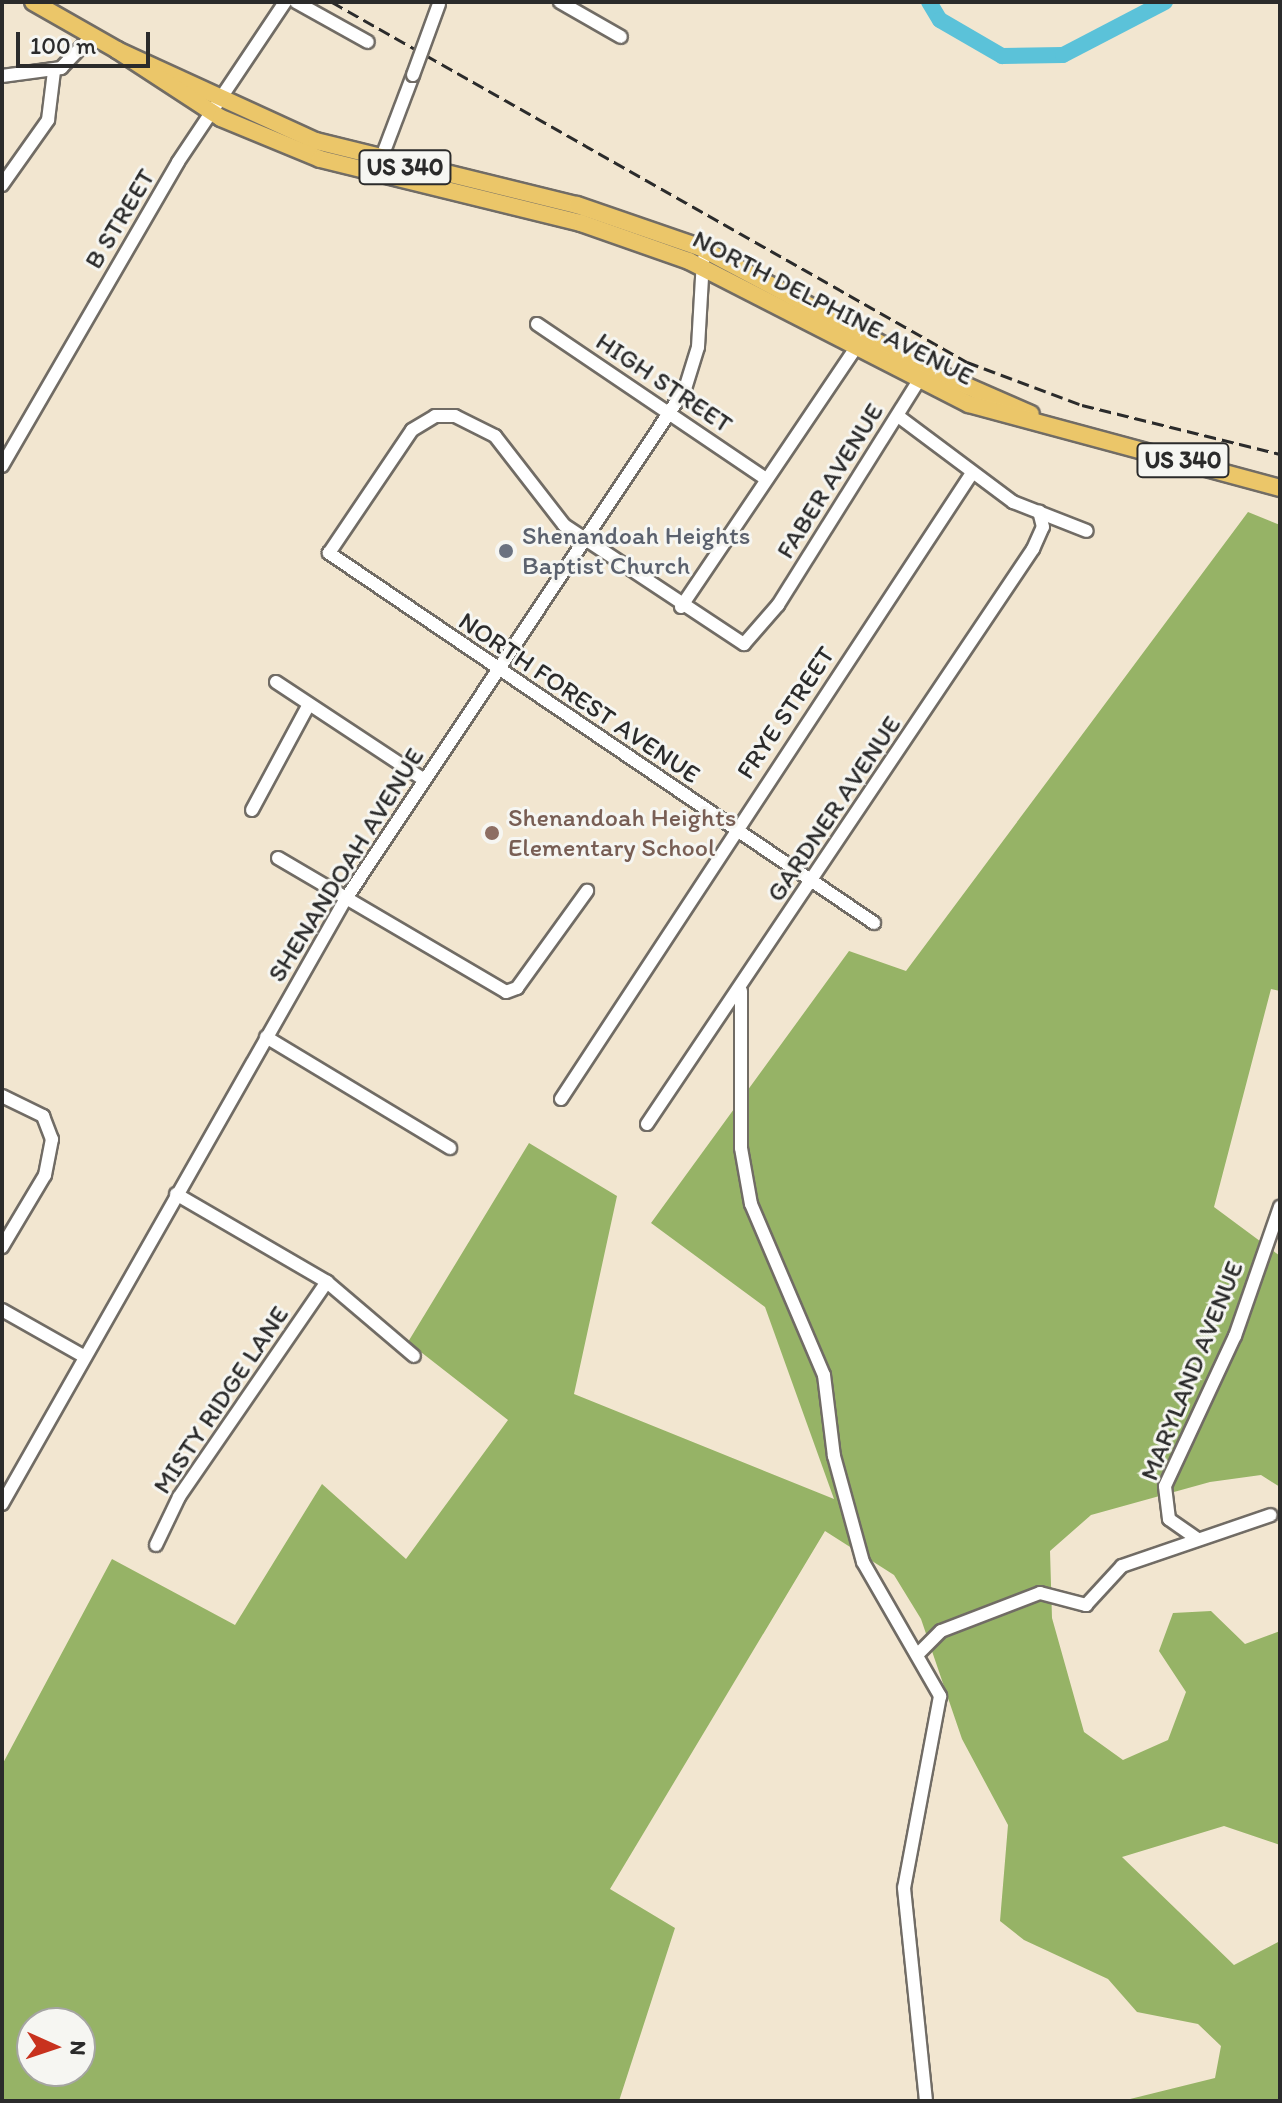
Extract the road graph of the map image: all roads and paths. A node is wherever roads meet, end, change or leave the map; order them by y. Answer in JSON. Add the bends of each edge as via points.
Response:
{"nodes":[{"id":1,"x":33,"y":2,"type":"edge"},
{"id":2,"x":285,"y":2,"type":"edge"},
{"id":3,"x":296,"y":2,"type":"edge"},
{"id":4,"x":560,"y":2,"type":"edge"},
{"id":5,"x":439,"y":3,"type":"edge"},
{"id":6,"x":92,"y":36,"type":"junction"},
{"id":7,"x":621,"y":37,"type":"dead end"},
{"id":8,"x":368,"y":42,"type":"dead end"},
{"id":9,"x":54,"y":71,"type":"junction"},
{"id":10,"x":2,"y":76,"type":"edge"},
{"id":11,"x":216,"y":105,"type":"junction"},
{"id":12,"x":378,"y":169,"type":"junction"},
{"id":13,"x":2,"y":185,"type":"edge"},
{"id":14,"x":704,"y":258,"type":"junction"},
{"id":15,"x":537,"y":324,"type":"dead end"},
{"id":16,"x":855,"y":349,"type":"junction"},
{"id":17,"x":922,"y":375,"type":"junction"},
{"id":18,"x":669,"y":413,"type":"junction"},
{"id":19,"x":898,"y":416,"type":"junction"},
{"id":20,"x":2,"y":466,"type":"edge"},
{"id":21,"x":972,"y":473,"type":"junction"},
{"id":22,"x":766,"y":479,"type":"junction"},
{"id":23,"x":1280,"y":488,"type":"edge"},
{"id":24,"x":1039,"y":511,"type":"junction"},
{"id":25,"x":1087,"y":531,"type":"dead end"},
{"id":26,"x":583,"y":539,"type":"junction"},
{"id":27,"x":681,"y":607,"type":"junction"},
{"id":28,"x":495,"y":670,"type":"junction"},
{"id":29,"x":276,"y":682,"type":"dead end"},
{"id":30,"x":309,"y":704,"type":"junction"},
{"id":31,"x":423,"y":779,"type":"junction"},
{"id":32,"x":252,"y":810,"type":"dead end"},
{"id":33,"x":736,"y":828,"type":"junction"},
{"id":34,"x":278,"y":858,"type":"dead end"},
{"id":35,"x":813,"y":878,"type":"junction"},
{"id":36,"x":587,"y":891,"type":"dead end"},
{"id":37,"x":345,"y":900,"type":"junction"},
{"id":38,"x":874,"y":923,"type":"dead end"},
{"id":39,"x":741,"y":991,"type":"junction"},
{"id":40,"x":266,"y":1037,"type":"junction"},
{"id":41,"x":2,"y":1096,"type":"edge"},
{"id":42,"x":561,"y":1099,"type":"dead end"},
{"id":43,"x":647,"y":1124,"type":"dead end"},
{"id":44,"x":450,"y":1148,"type":"dead end"},
{"id":45,"x":176,"y":1194,"type":"junction"},
{"id":46,"x":1280,"y":1207,"type":"edge"},
{"id":47,"x":2,"y":1247,"type":"edge"},
{"id":48,"x":327,"y":1282,"type":"junction"},
{"id":49,"x":2,"y":1310,"type":"edge"},
{"id":50,"x":414,"y":1356,"type":"dead end"},
{"id":51,"x":85,"y":1357,"type":"junction"},
{"id":52,"x":2,"y":1504,"type":"edge"},
{"id":53,"x":1271,"y":1515,"type":"dead end"},
{"id":54,"x":1196,"y":1538,"type":"junction"},
{"id":55,"x":156,"y":1545,"type":"dead end"},
{"id":56,"x":919,"y":1653,"type":"junction"},
{"id":57,"x":926,"y":2101,"type":"edge"}],
"edges":[{"from":1,"to":6,"type":"main road","name":"NORTH DELPHINE AVENUE","number":"US 340"},
{"from":2,"to":11,"type":"street","name":"B STREET"},
{"from":3,"to":8,"type":"street"},
{"from":4,"to":7,"type":"street"},
{"from":5,"to":12,"type":"street","bridge":true},
{"from":6,"to":9,"type":"street","via":[[71,63]]},
{"from":6,"to":11,"type":"main road","name":"NORTH DELPHINE AVENUE","number":"US 340"},
{"from":9,"to":10,"type":"street"},
{"from":9,"to":13,"type":"street","via":[[48,120]]},
{"from":11,"to":12,"type":"main road","name":"NORTH DELPHINE AVENUE","number":"US 340"},
{"from":11,"to":20,"type":"street","name":"B STREET"},
{"from":12,"to":14,"type":"main road","name":"NORTH DELPHINE AVENUE","number":"US 340"},
{"from":14,"to":16,"type":"main road","name":"NORTH DELPHINE AVENUE","number":"US 340"},
{"from":14,"to":17,"type":"main road","name":"NORTH DELPHINE AVENUE","number":"US 340"},
{"from":14,"to":18,"type":"street","name":"SHENANDOAH AVENUE","via":[[695,362]]},
{"from":15,"to":18,"type":"street","name":"HIGH STREET"},
{"from":16,"to":17,"type":"main road","name":"NORTH DELPHINE AVENUE","number":"US 340"},
{"from":16,"to":22,"type":"street"},
{"from":17,"to":19,"type":"street","name":"FABER AVENUE"},
{"from":17,"to":23,"type":"main road","name":"NORTH DELPHINE AVENUE","number":"US 340","via":[[1002,415]]},
{"from":18,"to":22,"type":"street","name":"HIGH STREET"},
{"from":18,"to":26,"type":"street","name":"SHENANDOAH AVENUE"},
{"from":19,"to":21,"type":"street"},
{"from":19,"to":27,"type":"street","name":"FABER AVENUE","via":[[778,605],[748,641],[734,643]]},
{"from":21,"to":24,"type":"street"},
{"from":21,"to":33,"type":"street","name":"FRYE STREET"},
{"from":22,"to":27,"type":"street"},
{"from":24,"to":25,"type":"street"},
{"from":24,"to":35,"type":"street","name":"GARDNER AVENUE","via":[[1043,527],[1033,549]]},
{"from":26,"to":27,"type":"street"},
{"from":26,"to":28,"type":"street","name":"SHENANDOAH AVENUE"},
{"from":26,"to":28,"type":"street","name":"NORTH FOREST AVENUE","via":[[551,512],[489,432],[445,415],[418,424],[334,541],[330,556]]},
{"from":28,"to":31,"type":"street","name":"SHENANDOAH AVENUE"},
{"from":28,"to":33,"type":"street","name":"NORTH FOREST AVENUE"},
{"from":29,"to":30,"type":"street"},
{"from":30,"to":31,"type":"street"},
{"from":30,"to":32,"type":"street"},
{"from":31,"to":37,"type":"street","name":"SHENANDOAH AVENUE"},
{"from":33,"to":35,"type":"street","name":"NORTH FOREST AVENUE"},
{"from":33,"to":42,"type":"street","name":"FRYE STREET"},
{"from":34,"to":37,"type":"street"},
{"from":35,"to":38,"type":"street","name":"NORTH FOREST AVENUE"},
{"from":35,"to":39,"type":"street","name":"GARDNER AVENUE"},
{"from":36,"to":37,"type":"street","via":[[517,988],[506,992]]},
{"from":37,"to":40,"type":"street","name":"SHENANDOAH AVENUE"},
{"from":39,"to":43,"type":"street","name":"GARDNER AVENUE"},
{"from":39,"to":56,"type":"street","via":[[744,1173],[779,1278],[824,1375],[836,1469],[863,1562]]},
{"from":40,"to":44,"type":"street"},
{"from":40,"to":45,"type":"street","name":"SHENANDOAH AVENUE"},
{"from":41,"to":47,"type":"street","via":[[43,1116],[52,1139],[45,1175]]},
{"from":45,"to":48,"type":"street"},
{"from":45,"to":51,"type":"street","name":"SHENANDOAH AVENUE"},
{"from":46,"to":54,"type":"street","name":"MARYLAND AVENUE","via":[[1235,1336],[1165,1486],[1169,1519]]},
{"from":48,"to":50,"type":"street"},
{"from":48,"to":55,"type":"street","name":"MISTY RIDGE LANE","via":[[179,1497]]},
{"from":49,"to":51,"type":"street"},
{"from":51,"to":52,"type":"street","name":"SHENANDOAH AVENUE"},
{"from":53,"to":54,"type":"street"},
{"from":54,"to":56,"type":"street","via":[[1122,1566],[1086,1605],[1040,1593],[941,1631]]},
{"from":56,"to":57,"type":"street","via":[[940,1696],[904,1888]]}]}
